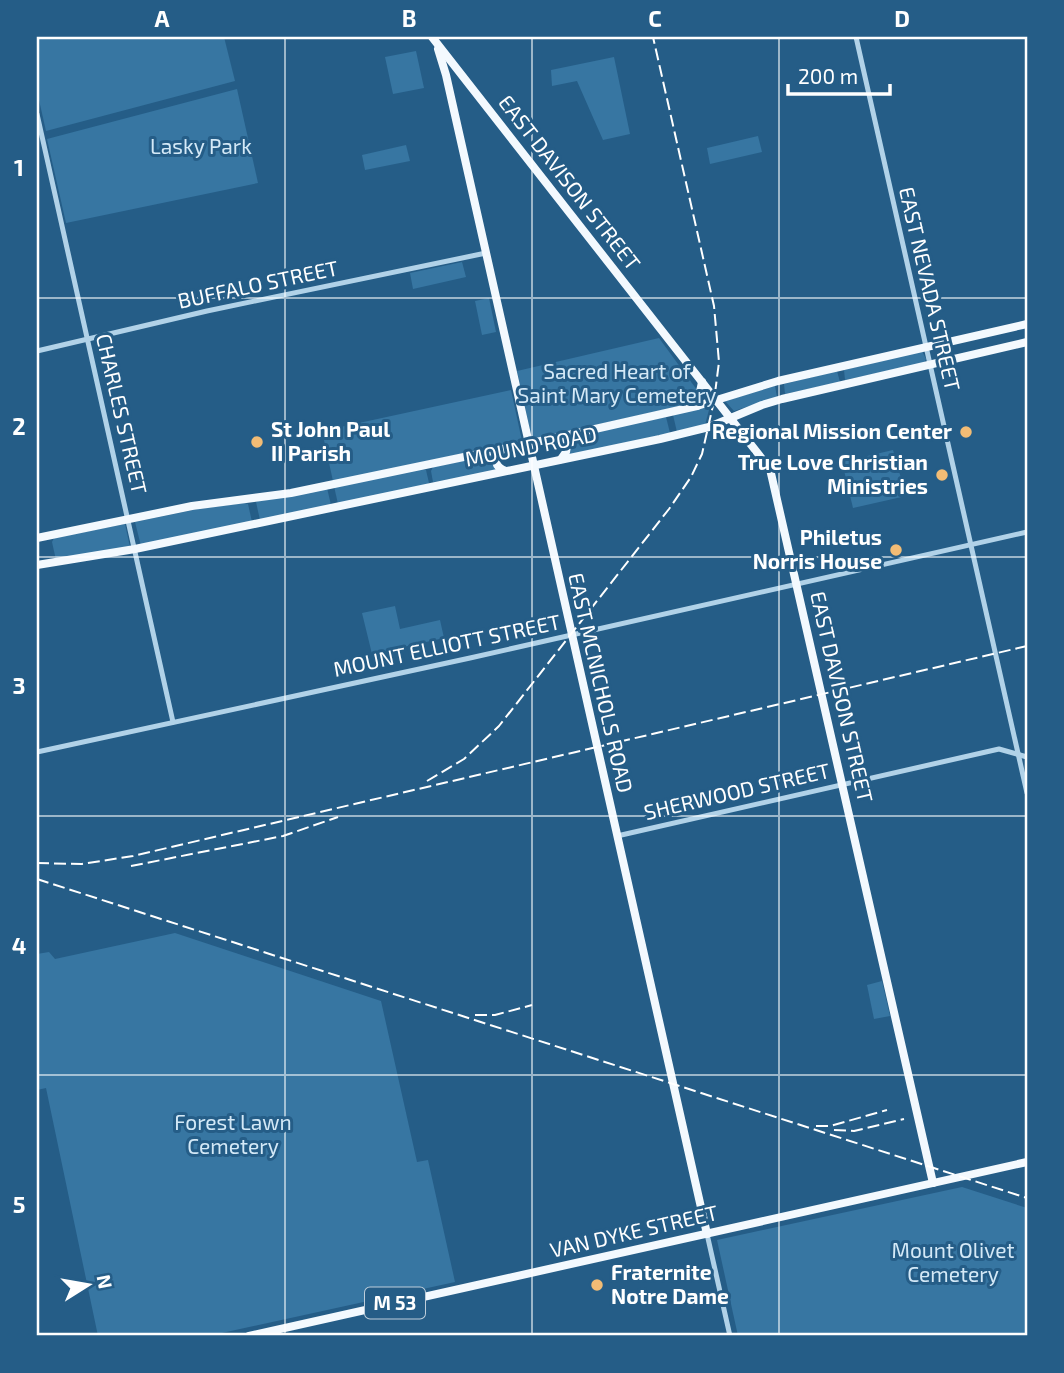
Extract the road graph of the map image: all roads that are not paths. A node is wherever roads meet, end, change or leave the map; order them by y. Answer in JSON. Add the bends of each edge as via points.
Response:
{"nodes":[{"id":1,"x":856,"y":37,"type":"edge"},
{"id":2,"x":436,"y":39,"type":"edge"},
{"id":3,"x":457,"y":69,"type":"junction"},
{"id":4,"x":446,"y":75,"type":"junction"},
{"id":5,"x":37,"y":114,"type":"edge"},
{"id":6,"x":486,"y":253,"type":"junction"},
{"id":7,"x":1027,"y":324,"type":"edge"},
{"id":8,"x":88,"y":339,"type":"junction"},
{"id":9,"x":1027,"y":342,"type":"edge"},
{"id":10,"x":926,"y":347,"type":"junction"},
{"id":11,"x":37,"y":351,"type":"edge"},
{"id":12,"x":930,"y":364,"type":"junction"},
{"id":13,"x":778,"y":381,"type":"junction"},
{"id":14,"x":702,"y":382,"type":"junction"},
{"id":15,"x":782,"y":399,"type":"junction"},
{"id":16,"x":717,"y":400,"type":"junction"},
{"id":17,"x":697,"y":406,"type":"junction"},
{"id":18,"x":730,"y":418,"type":"junction"},
{"id":19,"x":555,"y":438,"type":"junction"},
{"id":20,"x":528,"y":444,"type":"junction"},
{"id":21,"x":505,"y":449,"type":"junction"},
{"id":22,"x":561,"y":459,"type":"junction"},
{"id":23,"x":533,"y":465,"type":"junction"},
{"id":24,"x":506,"y":471,"type":"junction"},
{"id":25,"x":129,"y":520,"type":"junction"},
{"id":26,"x":1027,"y":532,"type":"edge"},
{"id":27,"x":37,"y":538,"type":"edge"},
{"id":28,"x":971,"y":545,"type":"junction"},
{"id":29,"x":135,"y":549,"type":"junction"},
{"id":30,"x":37,"y":565,"type":"edge"},
{"id":31,"x":797,"y":584,"type":"junction"},
{"id":32,"x":572,"y":635,"type":"junction"},
{"id":33,"x":173,"y":722,"type":"junction"},
{"id":34,"x":37,"y":752,"type":"edge"},
{"id":35,"x":1018,"y":754,"type":"junction"},
{"id":36,"x":1027,"y":757,"type":"edge"},
{"id":37,"x":844,"y":784,"type":"junction"},
{"id":38,"x":1027,"y":793,"type":"edge"},
{"id":39,"x":617,"y":836,"type":"junction"},
{"id":40,"x":1027,"y":1162,"type":"edge"},
{"id":41,"x":933,"y":1183,"type":"junction"},
{"id":42,"x":707,"y":1234,"type":"junction"},
{"id":43,"x":248,"y":1336,"type":"edge"},
{"id":44,"x":730,"y":1336,"type":"edge"}],
"edges":[{"from":1,"to":10,"type":"street","name":"EAST NEVADA STREET"},
{"from":2,"to":3,"type":"main road","name":"EAST DAVISON STREET"},
{"from":2,"to":4,"type":"main road","name":"EAST MCNICHOLS ROAD"},
{"from":3,"to":4,"type":"main road"},
{"from":3,"to":14,"type":"main road","name":"EAST DAVISON STREET"},
{"from":4,"to":6,"type":"main road","name":"EAST MCNICHOLS ROAD"},
{"from":5,"to":8,"type":"street","name":"CHARLES STREET"},
{"from":6,"to":8,"type":"street","name":"BUFFALO STREET"},
{"from":6,"to":20,"type":"main road","name":"EAST MCNICHOLS ROAD"},
{"from":7,"to":10,"type":"main road","name":"MOUND ROAD"},
{"from":8,"to":11,"type":"street","name":"BUFFALO STREET"},
{"from":8,"to":25,"type":"street","name":"CHARLES STREET"},
{"from":9,"to":12,"type":"main road","name":"MOUND ROAD"},
{"from":10,"to":12,"type":"street","name":"EAST NEVADA STREET"},
{"from":10,"to":13,"type":"main road","name":"MOUND ROAD"},
{"from":12,"to":15,"type":"main road","name":"MOUND ROAD"},
{"from":12,"to":28,"type":"street","name":"EAST NEVADA STREET"},
{"from":13,"to":15,"type":"main road"},
{"from":13,"to":16,"type":"main road","name":"MOUND ROAD"},
{"from":14,"to":16,"type":"main road","name":"EAST DAVISON STREET"},
{"from":14,"to":17,"type":"main road"},
{"from":15,"to":18,"type":"main road","name":"MOUND ROAD"},
{"from":16,"to":17,"type":"main road","name":"MOUND ROAD"},
{"from":16,"to":18,"type":"main road","name":"EAST DAVISON STREET"},
{"from":17,"to":19,"type":"main road","name":"MOUND ROAD"},
{"from":18,"to":22,"type":"main road","name":"MOUND ROAD","via":[[694,431]]},
{"from":18,"to":31,"type":"main road","name":"EAST DAVISON STREET","via":[[770,469]]},
{"from":19,"to":20,"type":"main road","name":"MOUND ROAD"},
{"from":19,"to":22,"type":"main road","via":[[567,446]]},
{"from":20,"to":21,"type":"main road","name":"MOUND ROAD"},
{"from":20,"to":23,"type":"main road","name":"EAST MCNICHOLS ROAD"},
{"from":21,"to":24,"type":"main road","via":[[495,459]]},
{"from":21,"to":25,"type":"main road","name":"MOUND ROAD","via":[[291,493]]},
{"from":22,"to":23,"type":"main road","name":"MOUND ROAD"},
{"from":23,"to":24,"type":"main road","name":"MOUND ROAD"},
{"from":23,"to":32,"type":"main road","name":"EAST MCNICHOLS ROAD"},
{"from":24,"to":29,"type":"main road","name":"MOUND ROAD"},
{"from":25,"to":27,"type":"main road","name":"MOUND ROAD"},
{"from":25,"to":29,"type":"street","name":"CHARLES STREET"},
{"from":26,"to":28,"type":"street","name":"MOUNT ELLIOTT STREET"},
{"from":28,"to":31,"type":"street","name":"MOUNT ELLIOTT STREET"},
{"from":28,"to":35,"type":"street","name":"EAST NEVADA STREET"},
{"from":29,"to":30,"type":"main road","name":"MOUND ROAD"},
{"from":29,"to":33,"type":"street","name":"CHARLES STREET"},
{"from":31,"to":32,"type":"street","name":"MOUNT ELLIOTT STREET"},
{"from":31,"to":37,"type":"main road","name":"EAST DAVISON STREET"},
{"from":32,"to":33,"type":"street","name":"MOUNT ELLIOTT STREET"},
{"from":32,"to":39,"type":"main road","name":"EAST MCNICHOLS ROAD"},
{"from":33,"to":34,"type":"street","name":"MOUNT ELLIOTT STREET"},
{"from":35,"to":36,"type":"street","name":"SHERWOOD STREET"},
{"from":35,"to":37,"type":"street","name":"SHERWOOD STREET","via":[[994,750]]},
{"from":35,"to":38,"type":"street","name":"EAST NEVADA STREET"},
{"from":37,"to":39,"type":"street","name":"SHERWOOD STREET"},
{"from":37,"to":41,"type":"main road","name":"EAST DAVISON STREET"},
{"from":39,"to":42,"type":"main road","name":"EAST MCNICHOLS ROAD"},
{"from":40,"to":41,"type":"main road","name":"VAN DYKE STREET","number":"M 53"},
{"from":41,"to":42,"type":"main road","name":"VAN DYKE STREET","number":"M 53"},
{"from":42,"to":43,"type":"main road","name":"VAN DYKE STREET","number":"M 53"},
{"from":42,"to":44,"type":"street","name":"EAST MCNICHOLS ROAD"}]}
